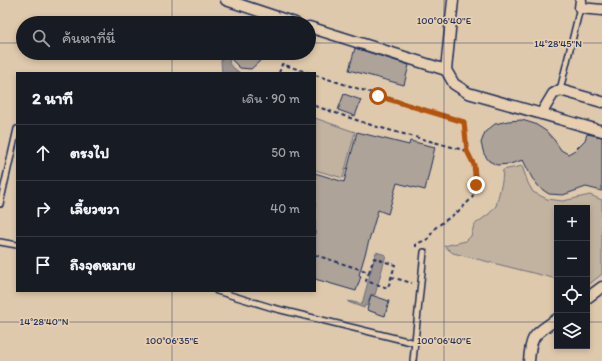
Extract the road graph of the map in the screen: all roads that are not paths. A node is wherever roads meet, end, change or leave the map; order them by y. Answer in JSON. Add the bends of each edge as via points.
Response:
{"nodes":[{"id":1,"x":226,"y":0,"type":"edge"},
{"id":2,"x":453,"y":0,"type":"edge"},
{"id":3,"x":581,"y":4,"type":"edge"},
{"id":4,"x":602,"y":10,"type":"edge"},
{"id":5,"x":275,"y":16,"type":"edge"},
{"id":6,"x":316,"y":29,"type":"edge"},
{"id":7,"x":446,"y":70,"type":"junction"},
{"id":8,"x":560,"y":90,"type":"junction"},
{"id":9,"x":602,"y":102,"type":"edge"},
{"id":10,"x":541,"y":114,"type":"junction"},
{"id":11,"x":602,"y":131,"type":"edge"},
{"id":12,"x":16,"y":133,"type":"edge"},
{"id":13,"x":0,"y":204,"type":"edge"},
{"id":14,"x":0,"y":242,"type":"edge"},
{"id":15,"x":16,"y":245,"type":"edge"},
{"id":16,"x":424,"y":252,"type":"dead end"},
{"id":17,"x":602,"y":287,"type":"edge"},
{"id":18,"x":220,"y":292,"type":"edge"},
{"id":19,"x":590,"y":296,"type":"edge"},
{"id":20,"x":554,"y":321,"type":"edge"},
{"id":21,"x":414,"y":343,"type":"junction"},
{"id":22,"x":413,"y":361,"type":"edge"},
{"id":23,"x":529,"y":361,"type":"edge"}],
"edges":[{"from":1,"to":5,"type":"street"},
{"from":2,"to":7,"type":"street"},
{"from":3,"to":4,"type":"street"},
{"from":3,"to":8,"type":"lane"},
{"from":6,"to":7,"type":"street"},
{"from":7,"to":10,"type":"street","via":[[454,84],[468,93]]},
{"from":8,"to":9,"type":"street"},
{"from":8,"to":10,"type":"street","via":[[552,94]]},
{"from":10,"to":11,"type":"street"},
{"from":12,"to":13,"type":"lane"},
{"from":14,"to":15,"type":"lane"},
{"from":16,"to":21,"type":"lane"},
{"from":17,"to":19,"type":"street"},
{"from":18,"to":21,"type":"lane","via":[[273,308]]},
{"from":20,"to":23,"type":"street","via":[[535,334],[530,343]]},
{"from":21,"to":22,"type":"lane"}]}
